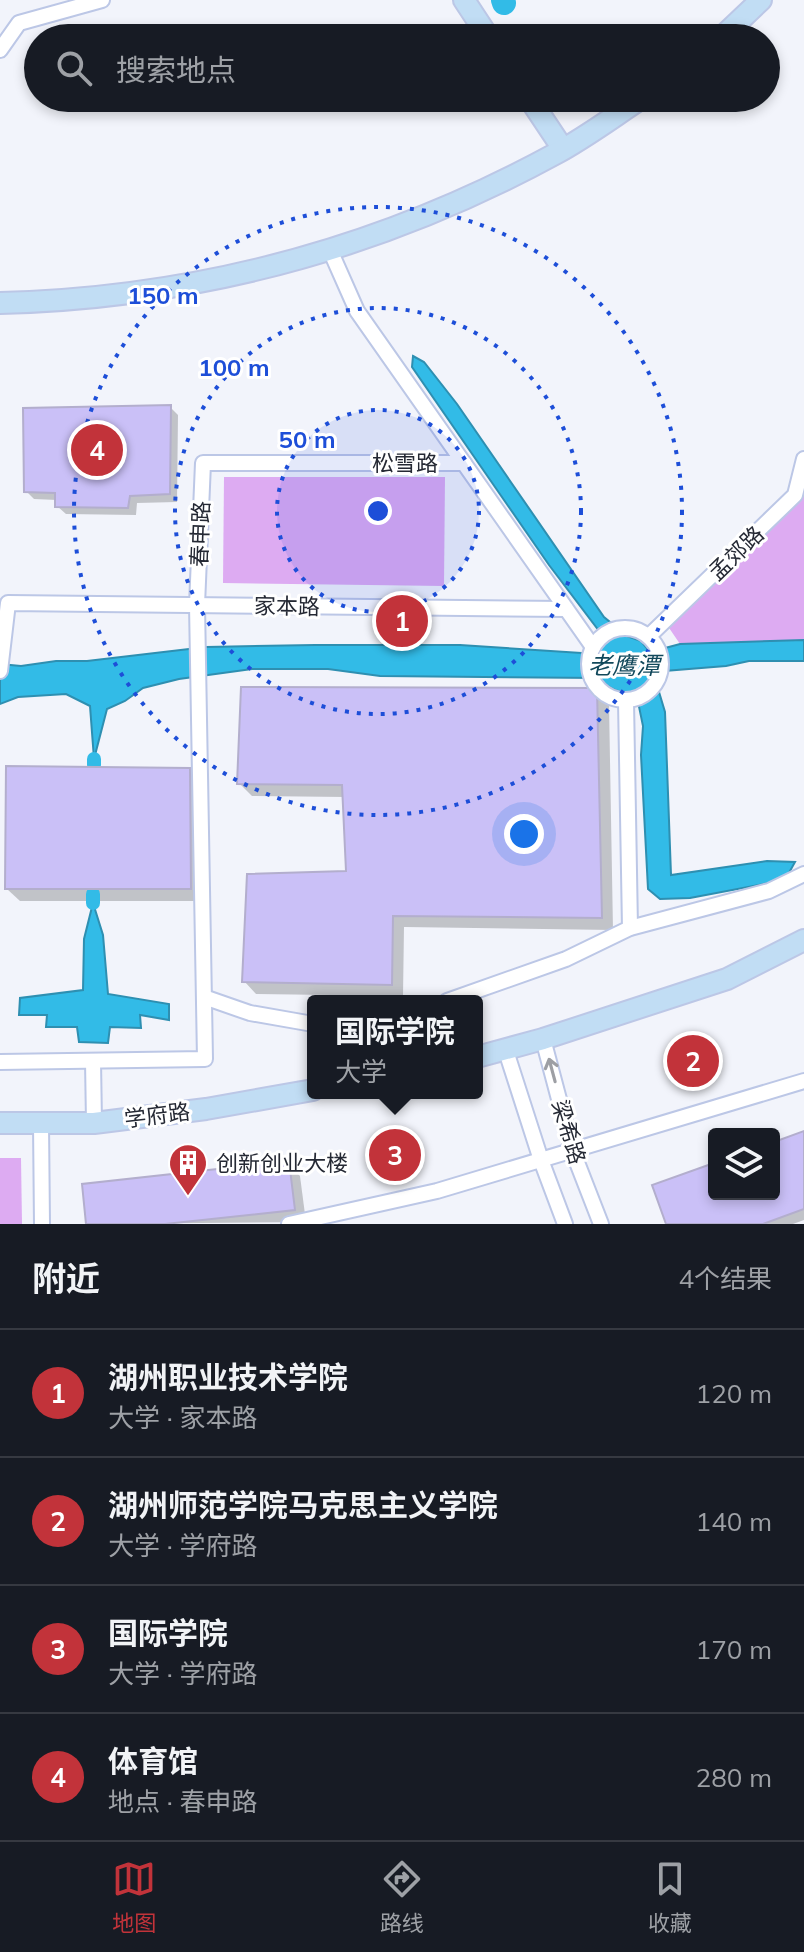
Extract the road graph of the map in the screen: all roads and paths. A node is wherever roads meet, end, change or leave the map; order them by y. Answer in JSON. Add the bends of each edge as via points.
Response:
{"nodes":[{"id":1,"x":102,"y":0,"type":"edge"},
{"id":2,"x":464,"y":0,"type":"edge"},
{"id":3,"x":761,"y":0,"type":"edge"},
{"id":4,"x":480,"y":24,"type":"edge"},
{"id":5,"x":736,"y":24,"type":"edge"},
{"id":6,"x":0,"y":50,"type":"edge"},
{"id":7,"x":538,"y":112,"type":"edge"},
{"id":8,"x":620,"y":112,"type":"edge"},
{"id":9,"x":563,"y":149,"type":"junction"},
{"id":10,"x":330,"y":250,"type":"junction"},
{"id":11,"x":0,"y":303,"type":"edge"},
{"id":12,"x":804,"y":459,"type":"edge"},
{"id":13,"x":203,"y":463,"type":"joint"},
{"id":14,"x":464,"y":463,"type":"junction"},
{"id":15,"x":197,"y":605,"type":"junction"},
{"id":16,"x":566,"y":609,"type":"junction"},
{"id":17,"x":654,"y":642,"type":"junction"},
{"id":18,"x":594,"y":646,"type":"junction"},
{"id":19,"x":0,"y":671,"type":"edge"},
{"id":20,"x":630,"y":701,"type":"junction"},
{"id":21,"x":804,"y":874,"type":"edge"},
{"id":22,"x":630,"y":928,"type":"junction"},
{"id":23,"x":804,"y":940,"type":"edge"},
{"id":24,"x":464,"y":995,"type":"edge"},
{"id":25,"x":204,"y":997,"type":"junction"},
{"id":26,"x":307,"y":1023,"type":"edge"},
{"id":27,"x":543,"y":1039,"type":"junction"},
{"id":28,"x":506,"y":1051,"type":"junction"},
{"id":29,"x":483,"y":1056,"type":"edge"},
{"id":30,"x":93,"y":1061,"type":"junction"},
{"id":31,"x":0,"y":1062,"type":"edge"},
{"id":32,"x":804,"y":1081,"type":"edge"},
{"id":33,"x":307,"y":1091,"type":"edge"},
{"id":34,"x":0,"y":1123,"type":"edge"},
{"id":35,"x":94,"y":1123,"type":"junction"},
{"id":36,"x":41,"y":1124,"type":"junction"},
{"id":37,"x":573,"y":1152,"type":"junction"},
{"id":38,"x":541,"y":1160,"type":"junction"},
{"id":39,"x":42,"y":1224,"type":"edge"},
{"id":40,"x":289,"y":1224,"type":"edge"},
{"id":41,"x":565,"y":1224,"type":"edge"},
{"id":42,"x":601,"y":1224,"type":"edge"}],
"edges":[{"from":1,"to":6,"type":"street","via":[[19,23]]},
{"from":2,"to":4,"type":"main road"},
{"from":3,"to":5,"type":"main road"},
{"from":7,"to":9,"type":"main road"},
{"from":8,"to":9,"type":"main road"},
{"from":9,"to":10,"type":"main road","via":[[418,220]]},
{"from":10,"to":11,"type":"main road","via":[[177,288]]},
{"from":10,"to":14,"type":"street","via":[[357,311]]},
{"from":12,"to":17,"type":"street","name":"孟郊路","via":[[795,495]]},
{"from":13,"to":14,"type":"street","name":"松雪路"},
{"from":13,"to":15,"type":"street","name":"春申路"},
{"from":14,"to":16,"type":"street"},
{"from":15,"to":16,"type":"street","name":"家本路"},
{"from":15,"to":19,"type":"street","name":"家本路","via":[[8,603]]},
{"from":15,"to":25,"type":"street","name":"春申路"},
{"from":16,"to":18,"type":"street"},
{"from":17,"to":18,"type":"street","via":[[634,629],[619,628]]},
{"from":17,"to":20,"type":"street","via":[[662,662],[658,680]]},
{"from":18,"to":20,"type":"street","via":[[589,672],[593,682],[613,699]]},
{"from":20,"to":22,"type":"street"},
{"from":21,"to":22,"type":"street","via":[[769,891]]},
{"from":22,"to":24,"type":"street","via":[[566,959]]},
{"from":23,"to":27,"type":"main road","via":[[727,979]]},
{"from":25,"to":26,"type":"street","via":[[250,1013]]},
{"from":25,"to":30,"type":"street","name":"春申路","via":[[205,1059]]},
{"from":27,"to":28,"type":"main road"},
{"from":37,"to":27,"type":"street","name":"梁希路","one_way":true},
{"from":28,"to":29,"type":"main road"},
{"from":28,"to":38,"type":"street","name":"梁希路"},
{"from":30,"to":31,"type":"street"},
{"from":30,"to":35,"type":"street"},
{"from":32,"to":37,"type":"street"},
{"from":33,"to":35,"type":"main road","name":"学府路"},
{"from":34,"to":36,"type":"main road","name":"学府路"},
{"from":35,"to":36,"type":"main road","name":"学府路"},
{"from":36,"to":39,"type":"street"},
{"from":37,"to":38,"type":"street"},
{"from":37,"to":42,"type":"street","name":"梁希路"},
{"from":38,"to":40,"type":"street","via":[[437,1191]]},
{"from":38,"to":41,"type":"street","name":"梁希路"}]}
